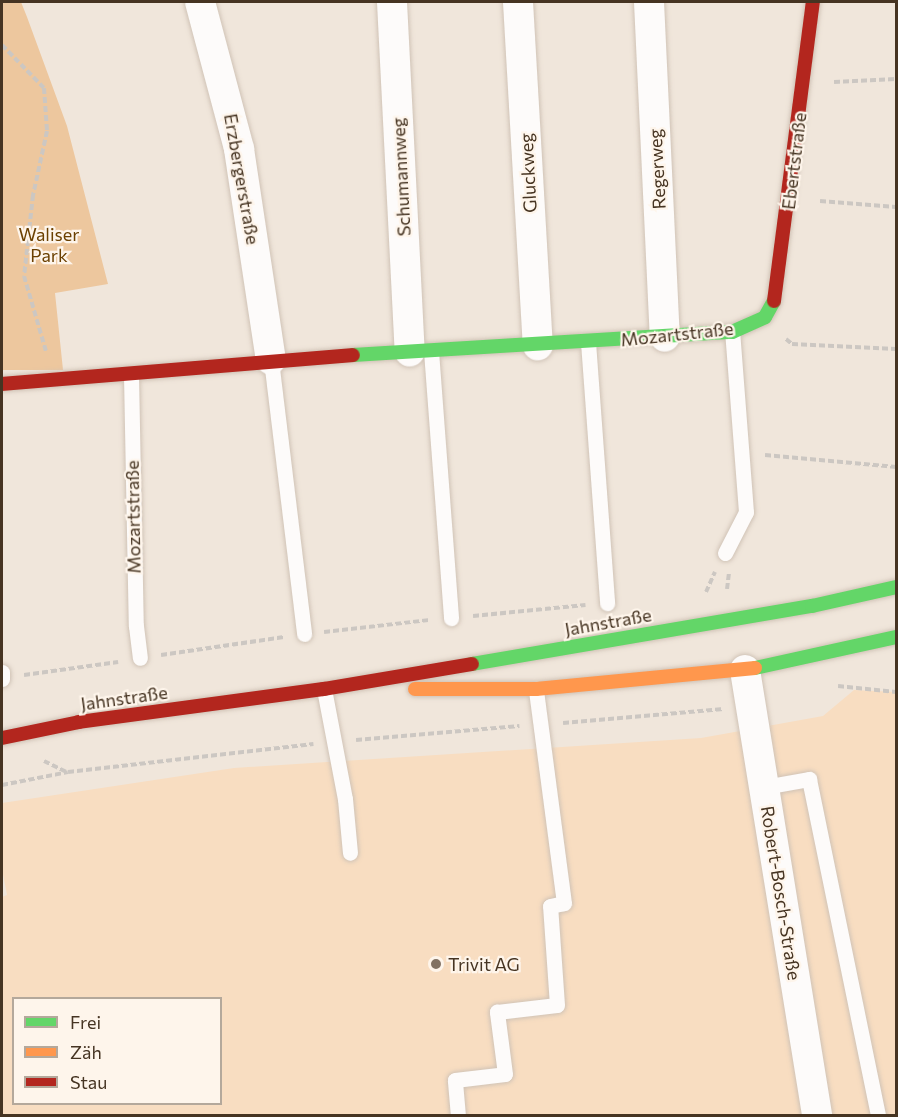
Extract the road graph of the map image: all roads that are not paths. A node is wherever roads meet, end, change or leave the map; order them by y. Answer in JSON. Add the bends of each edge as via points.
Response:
{"nodes":[{"id":1,"x":200,"y":2,"type":"edge"},
{"id":2,"x":392,"y":2,"type":"edge"},
{"id":3,"x":518,"y":2,"type":"edge"},
{"id":4,"x":649,"y":2,"type":"edge"},
{"id":5,"x":813,"y":2,"type":"edge"},
{"id":6,"x":765,"y":317,"type":"joint"},
{"id":7,"x":732,"y":332,"type":"junction"},
{"id":8,"x":665,"y":337,"type":"junction"},
{"id":9,"x":588,"y":342,"type":"junction"},
{"id":10,"x":538,"y":345,"type":"junction"},
{"id":11,"x":420,"y":352,"type":"junction"},
{"id":12,"x":271,"y":360,"type":"junction"},
{"id":13,"x":131,"y":375,"type":"junction"},
{"id":14,"x":2,"y":384,"type":"edge"},
{"id":15,"x":725,"y":552,"type":"road end"},
{"id":16,"x":897,"y":587,"type":"edge"},
{"id":17,"x":607,"y":603,"type":"road end"},
{"id":18,"x":451,"y":618,"type":"road end"},
{"id":19,"x":304,"y":634,"type":"road end"},
{"id":20,"x":897,"y":637,"type":"edge"},
{"id":21,"x":140,"y":658,"type":"road end"},
{"id":22,"x":743,"y":659,"type":"junction"},
{"id":23,"x":2,"y":672,"type":"edge"},
{"id":24,"x":2,"y":679,"type":"edge"},
{"id":25,"x":324,"y":689,"type":"junction"},
{"id":26,"x":536,"y":689,"type":"junction"},
{"id":27,"x":2,"y":738,"type":"edge"},
{"id":28,"x":764,"y":787,"type":"junction"},
{"id":29,"x":350,"y":854,"type":"dead end"},
{"id":30,"x":458,"y":1116,"type":"edge"},
{"id":31,"x":817,"y":1116,"type":"edge"},
{"id":32,"x":878,"y":1116,"type":"edge"}],
"edges":[{"from":1,"to":12,"type":"street","name":"Erzbergerstraße","via":[[239,149]]},
{"from":2,"to":11,"type":"street","name":"Schumannweg"},
{"from":3,"to":10,"type":"street","name":"Gluckweg"},
{"from":4,"to":8,"type":"street","name":"Regerweg"},
{"from":5,"to":6,"type":"main road","name":"Ebertstraße","via":[[777,296]]},
{"from":6,"to":7,"type":"main road","name":"Mozartstraße"},
{"from":7,"to":8,"type":"main road","name":"Mozartstraße"},
{"from":7,"to":15,"type":"lane","via":[[746,512]]},
{"from":8,"to":9,"type":"main road","name":"Mozartstraße"},
{"from":9,"to":10,"type":"main road","name":"Mozartstraße"},
{"from":9,"to":17,"type":"lane"},
{"from":10,"to":11,"type":"main road","name":"Mozartstraße"},
{"from":11,"to":12,"type":"main road","name":"Mozartstraße"},
{"from":11,"to":18,"type":"lane"},
{"from":12,"to":13,"type":"main road","name":"Mozartstraße"},
{"from":12,"to":19,"type":"lane"},
{"from":13,"to":14,"type":"main road","name":"Mozartstraße"},
{"from":13,"to":21,"type":"lane","name":"Mozartstraße"},
{"from":16,"to":25,"type":"main road","name":"Jahnstraße","via":[[736,624]]},
{"from":20,"to":22,"type":"main road","name":"Jahnstraße","via":[[823,656]]},
{"from":22,"to":26,"type":"main road","name":"Jahnstraße"},
{"from":22,"to":28,"type":"street","name":"Robert-Bosch-Straße"},
{"from":23,"to":24,"type":"lane"},
{"from":25,"to":26,"type":"main road","name":"Jahnstraße"},
{"from":25,"to":27,"type":"main road","name":"Jahnstraße","via":[[79,723]]},
{"from":25,"to":29,"type":"lane"},
{"from":26,"to":30,"type":"lane","via":[[564,903],[550,906],[557,1005],[497,1012],[505,1074],[455,1080]]},
{"from":28,"to":31,"type":"street","name":"Robert-Bosch-Straße"},
{"from":28,"to":32,"type":"lane","via":[[809,779]]}]}
